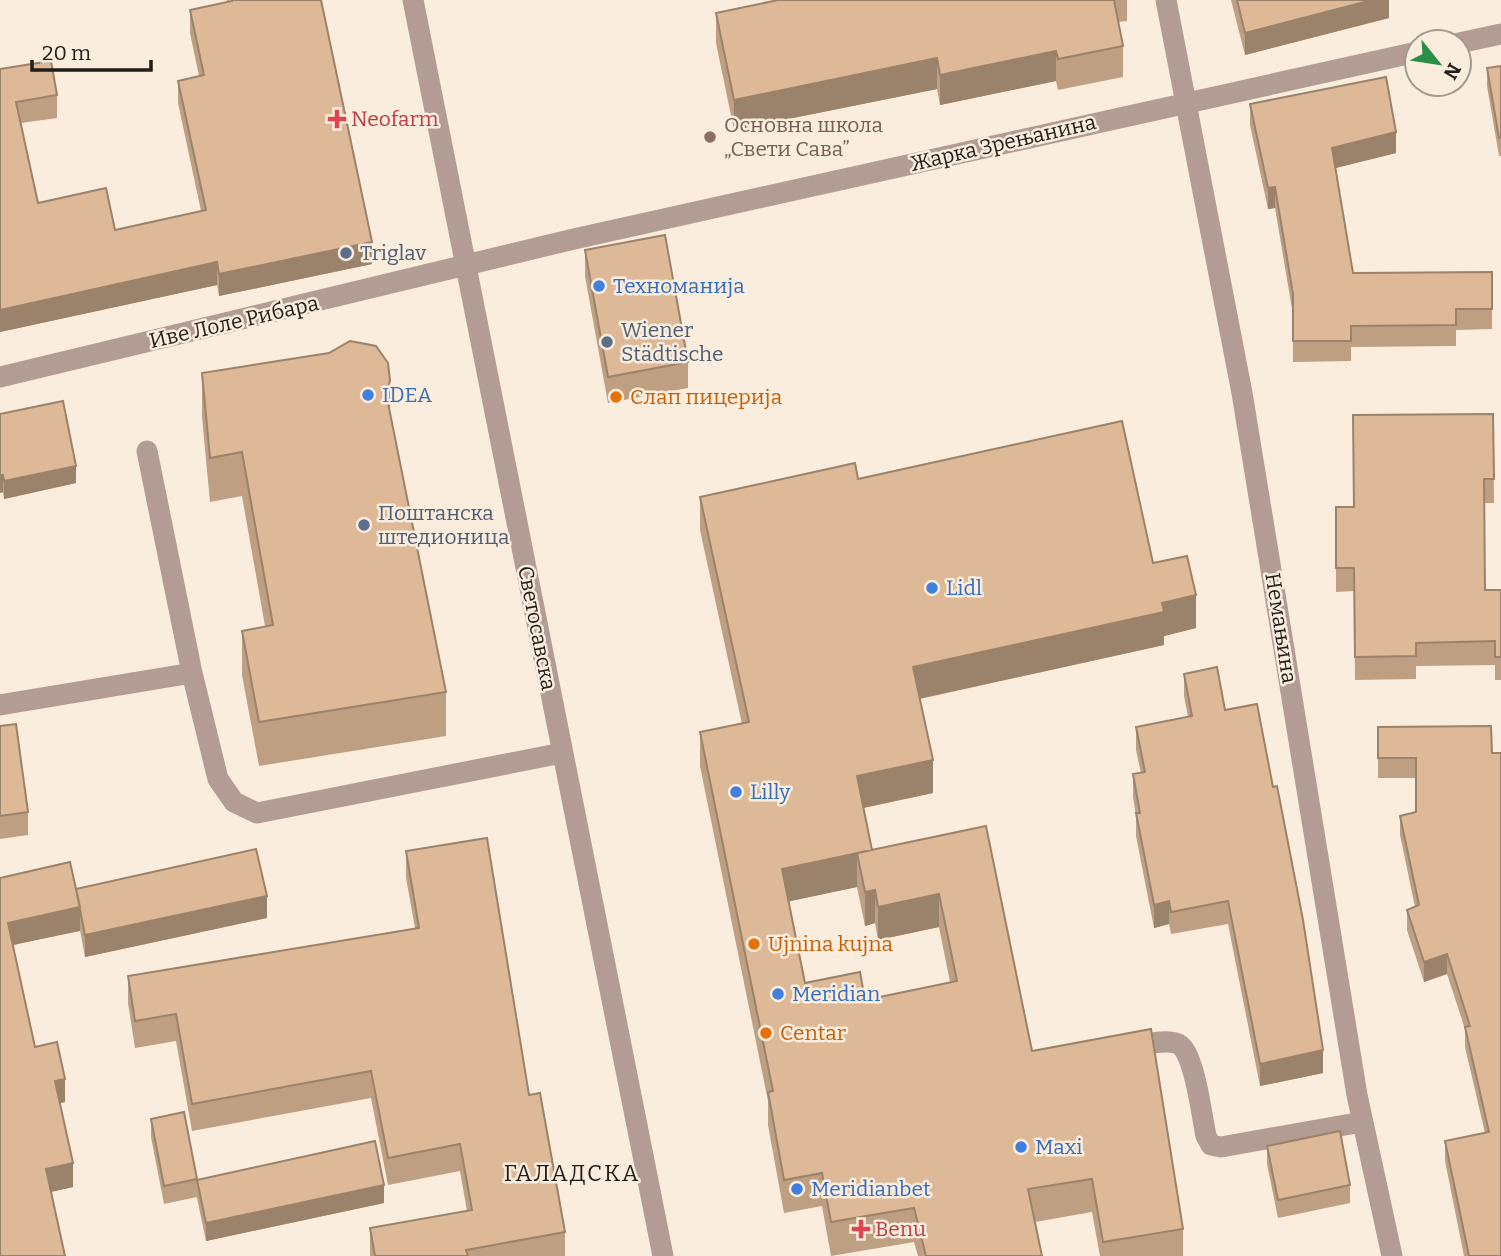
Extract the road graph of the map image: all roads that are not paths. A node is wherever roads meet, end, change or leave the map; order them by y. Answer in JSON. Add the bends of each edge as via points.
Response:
{"nodes":[{"id":1,"x":413,"y":0,"type":"edge"},
{"id":2,"x":1166,"y":0,"type":"edge"},
{"id":3,"x":1501,"y":34,"type":"edge"},
{"id":4,"x":1473,"y":40,"type":"edge"},
{"id":5,"x":1403,"y":55,"type":"edge"},
{"id":6,"x":1186,"y":101,"type":"junction"},
{"id":7,"x":467,"y":264,"type":"junction"},
{"id":8,"x":0,"y":377,"type":"edge"},
{"id":9,"x":148,"y":451,"type":"dead end"},
{"id":10,"x":192,"y":673,"type":"junction"},
{"id":11,"x":0,"y":705,"type":"edge"},
{"id":12,"x":562,"y":753,"type":"junction"},
{"id":13,"x":1101,"y":1051,"type":"edge"},
{"id":14,"x":1362,"y":1122,"type":"junction"},
{"id":15,"x":663,"y":1256,"type":"edge"},
{"id":16,"x":1392,"y":1256,"type":"edge"}],
"edges":[{"from":1,"to":7,"type":"street","name":"Светосавска"},
{"from":2,"to":6,"type":"street","name":"Немањина"},
{"from":3,"to":4,"type":"street"},
{"from":5,"to":6,"type":"street","name":"Жарка Зрењанина"},
{"from":6,"to":7,"type":"street","name":"Жарка Зрењанина"},
{"from":6,"to":14,"type":"street","name":"Немањина","via":[[1242,393]]},
{"from":7,"to":8,"type":"street","name":"Иве Лоле Рибара"},
{"from":7,"to":12,"type":"street","name":"Светосавска"},
{"from":9,"to":10,"type":"street"},
{"from":10,"to":11,"type":"street"},
{"from":10,"to":12,"type":"street","via":[[218,779],[234,802],[257,813]]},
{"from":12,"to":15,"type":"street","name":"Светосавска"},
{"from":13,"to":14,"type":"street","via":[[1168,1042],[1183,1047],[1211,1145]]},
{"from":14,"to":16,"type":"street","name":"Немањина"}]}
